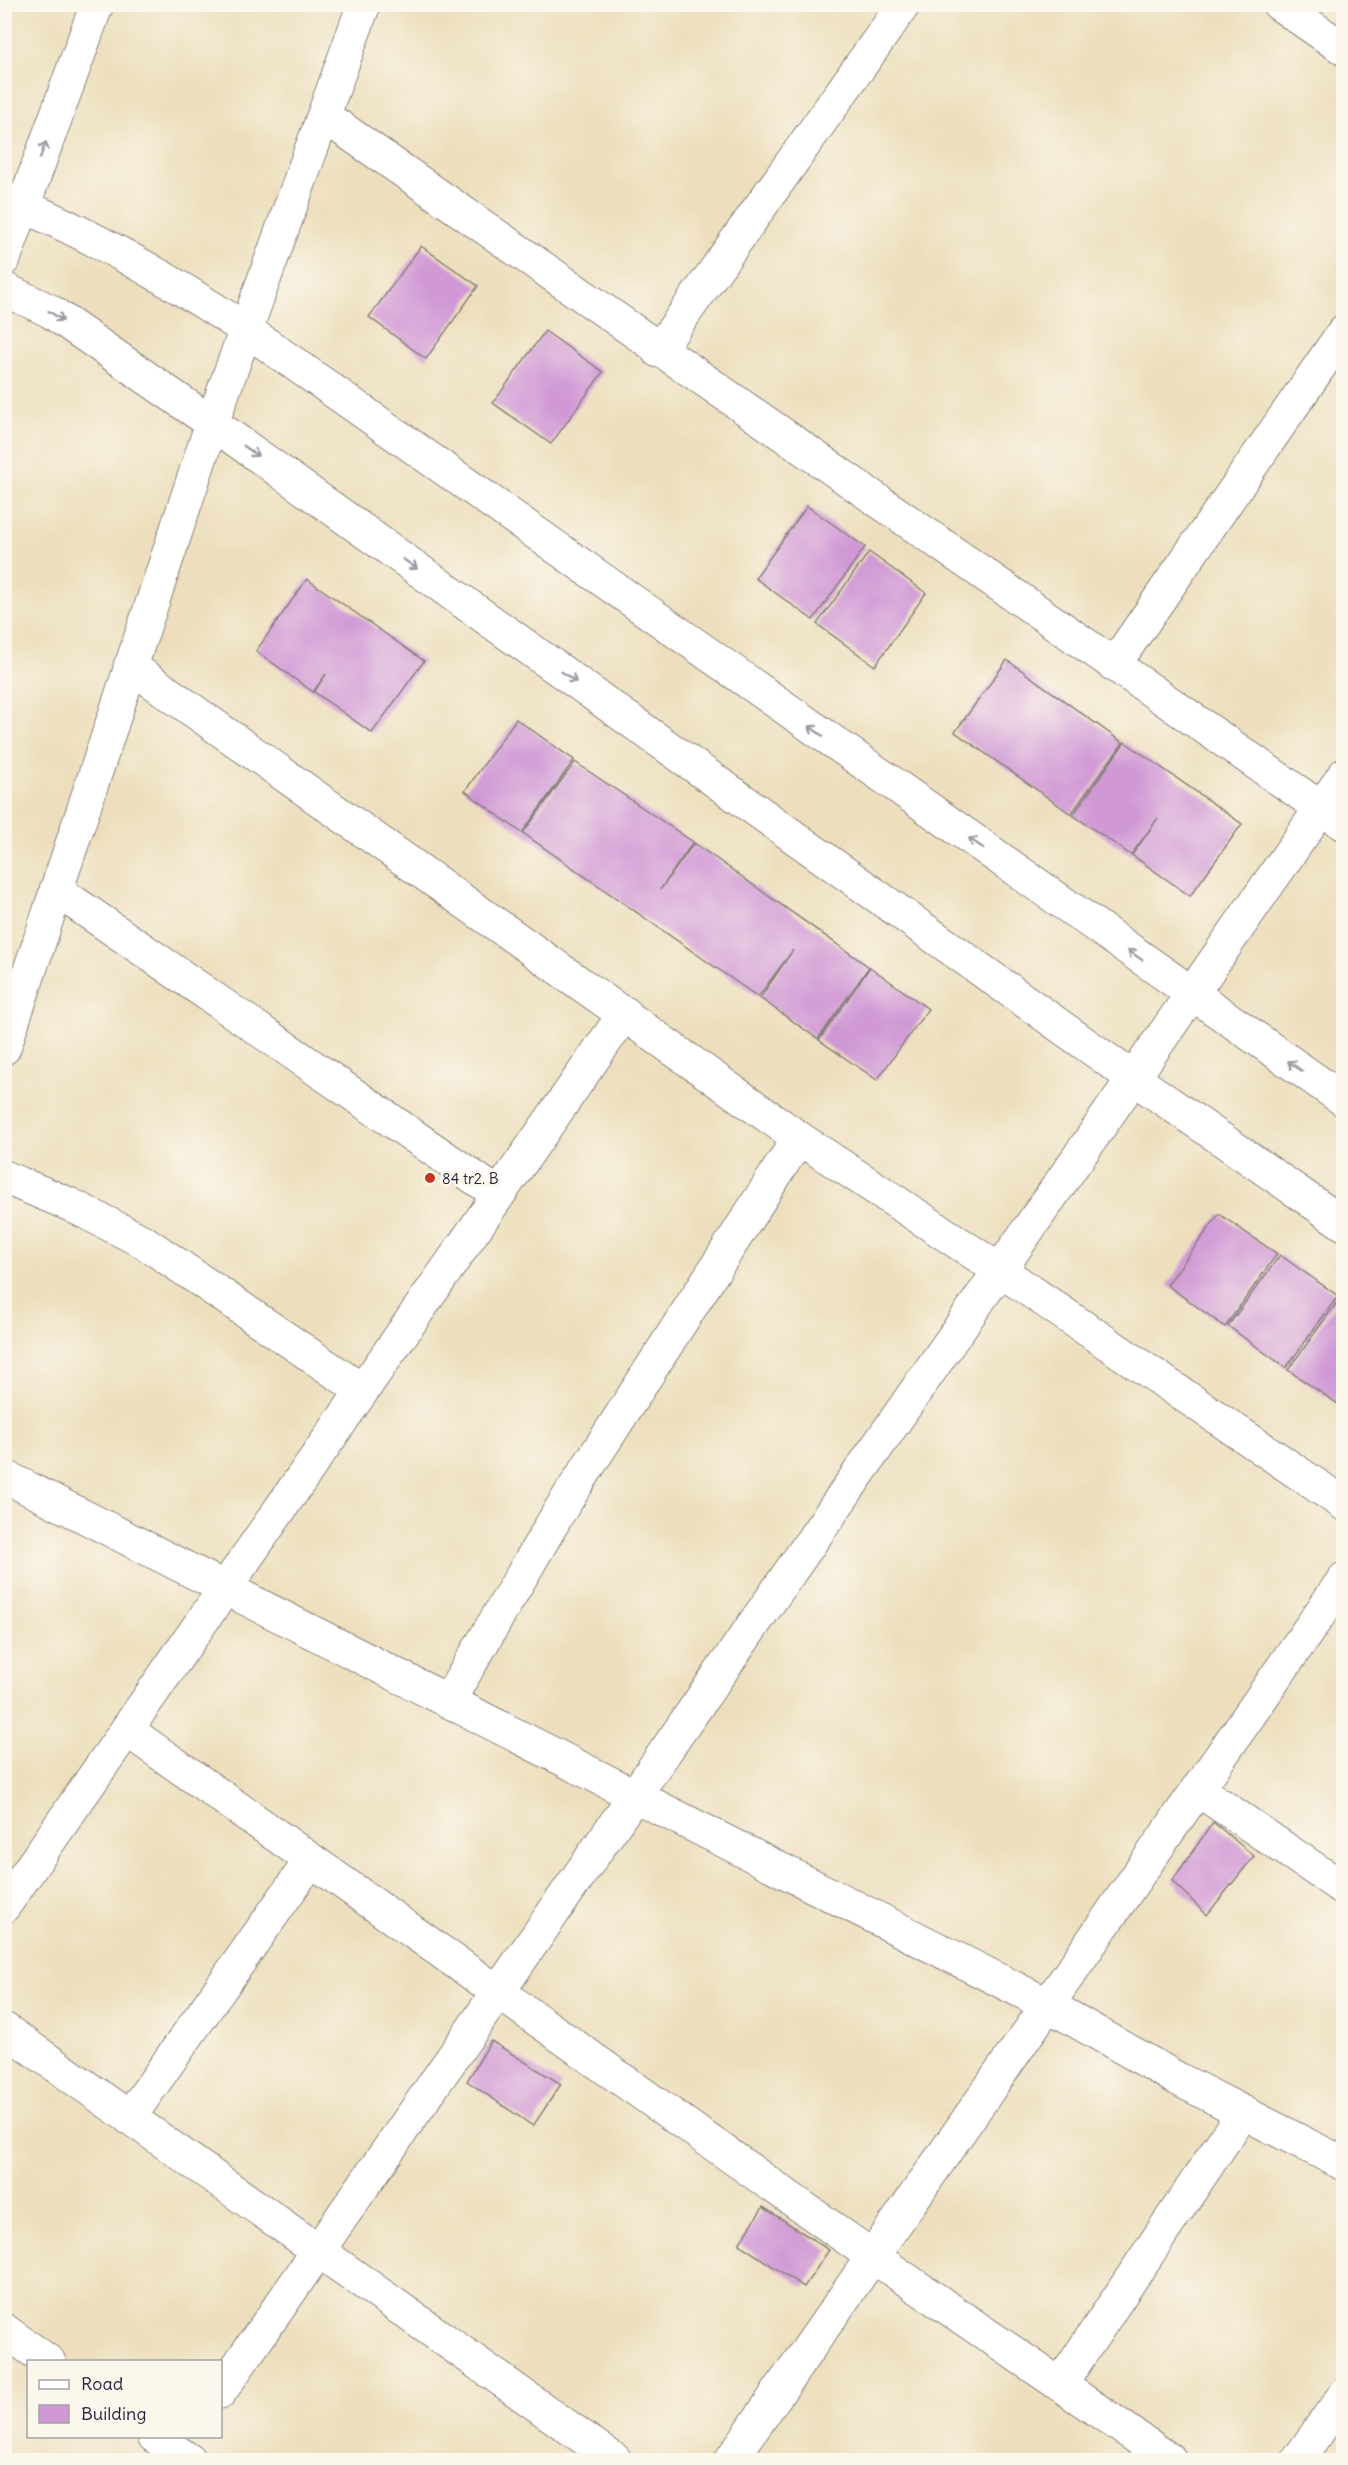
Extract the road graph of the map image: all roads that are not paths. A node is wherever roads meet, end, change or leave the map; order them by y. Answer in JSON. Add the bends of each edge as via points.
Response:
{"nodes":[{"id":1,"x":97,"y":4,"type":"edge"},
{"id":2,"x":364,"y":4,"type":"edge"},
{"id":3,"x":904,"y":4,"type":"edge"},
{"id":4,"x":1279,"y":4,"type":"edge"},
{"id":5,"x":1344,"y":49,"type":"edge"},
{"id":6,"x":324,"y":116,"type":"junction"},
{"id":7,"x":14,"y":201,"type":"edge"},
{"id":8,"x":4,"y":259,"type":"edge"},
{"id":9,"x":4,"y":289,"type":"edge"},
{"id":10,"x":245,"y":329,"type":"junction"},
{"id":11,"x":1344,"y":331,"type":"edge"},
{"id":12,"x":658,"y":351,"type":"junction"},
{"id":13,"x":212,"y":423,"type":"junction"},
{"id":14,"x":1114,"y":665,"type":"junction"},
{"id":15,"x":130,"y":666,"type":"junction"},
{"id":16,"x":1344,"y":775,"type":"edge"},
{"id":17,"x":1332,"y":816,"type":"edge"},
{"id":18,"x":56,"y":890,"type":"junction"},
{"id":19,"x":1192,"y":995,"type":"junction"},
{"id":20,"x":625,"y":1013,"type":"junction"},
{"id":21,"x":4,"y":1048,"type":"edge"},
{"id":22,"x":1133,"y":1078,"type":"junction"},
{"id":23,"x":1344,"y":1100,"type":"edge"},
{"id":24,"x":799,"y":1138,"type":"junction"},
{"id":25,"x":4,"y":1177,"type":"edge"},
{"id":26,"x":498,"y":1194,"type":"junction"},
{"id":27,"x":1344,"y":1224,"type":"edge"},
{"id":28,"x":998,"y":1269,"type":"junction"},
{"id":29,"x":360,"y":1389,"type":"junction"},
{"id":30,"x":4,"y":1476,"type":"edge"},
{"id":31,"x":1344,"y":1504,"type":"edge"},
{"id":32,"x":1344,"y":1579,"type":"edge"},
{"id":33,"x":227,"y":1587,"type":"junction"},
{"id":34,"x":449,"y":1700,"type":"junction"},
{"id":35,"x":127,"y":1730,"type":"junction"},
{"id":36,"x":1197,"y":1789,"type":"junction"},
{"id":37,"x":634,"y":1795,"type":"junction"},
{"id":38,"x":311,"y":1860,"type":"junction"},
{"id":39,"x":1344,"y":1889,"type":"edge"},
{"id":40,"x":4,"y":1906,"type":"edge"},
{"id":41,"x":497,"y":1992,"type":"junction"},
{"id":42,"x":1048,"y":2005,"type":"junction"},
{"id":43,"x":4,"y":2029,"type":"edge"},
{"id":44,"x":1244,"y":2112,"type":"junction"},
{"id":45,"x":129,"y":2118,"type":"junction"},
{"id":46,"x":1344,"y":2164,"type":"edge"},
{"id":47,"x":318,"y":2252,"type":"junction"},
{"id":48,"x":873,"y":2256,"type":"junction"},
{"id":49,"x":4,"y":2330,"type":"edge"},
{"id":50,"x":47,"y":2360,"type":"edge"},
{"id":51,"x":1060,"y":2385,"type":"junction"},
{"id":52,"x":222,"y":2389,"type":"edge"},
{"id":53,"x":1344,"y":2395,"type":"edge"},
{"id":54,"x":615,"y":2460,"type":"edge"},
{"id":55,"x":731,"y":2460,"type":"edge"},
{"id":56,"x":1170,"y":2460,"type":"edge"},
{"id":57,"x":1298,"y":2460,"type":"edge"}],
"edges":[{"from":7,"to":1,"type":"street","one_way":true},
{"from":2,"to":6,"type":"street"},
{"from":3,"to":12,"type":"street"},
{"from":4,"to":5,"type":"street"},
{"from":6,"to":10,"type":"street"},
{"from":6,"to":12,"type":"street"},
{"from":7,"to":8,"type":"street"},
{"from":7,"to":10,"type":"street","via":[[83,232],[185,289]]},
{"from":9,"to":13,"type":"street","one_way":true,"via":[[50,311]]},
{"from":10,"to":13,"type":"street"},
{"from":19,"to":10,"type":"street","one_way":true},
{"from":11,"to":14,"type":"street"},
{"from":12,"to":14,"type":"street"},
{"from":13,"to":15,"type":"street"},
{"from":13,"to":22,"type":"street","one_way":true},
{"from":14,"to":17,"type":"street"},
{"from":15,"to":18,"type":"street"},
{"from":15,"to":20,"type":"street"},
{"from":16,"to":17,"type":"street"},
{"from":17,"to":19,"type":"street"},
{"from":18,"to":21,"type":"street"},
{"from":18,"to":26,"type":"street"},
{"from":19,"to":22,"type":"street"},
{"from":23,"to":19,"type":"street","one_way":true},
{"from":20,"to":24,"type":"street"},
{"from":20,"to":26,"type":"street"},
{"from":22,"to":27,"type":"street"},
{"from":22,"to":28,"type":"street"},
{"from":24,"to":28,"type":"street"},
{"from":24,"to":34,"type":"street","via":[[559,1512]]},
{"from":25,"to":29,"type":"street","via":[[144,1242]]},
{"from":26,"to":29,"type":"street"},
{"from":28,"to":31,"type":"street"},
{"from":28,"to":37,"type":"street"},
{"from":29,"to":33,"type":"street"},
{"from":30,"to":33,"type":"street"},
{"from":32,"to":36,"type":"street"},
{"from":33,"to":34,"type":"street"},
{"from":33,"to":35,"type":"street"},
{"from":34,"to":37,"type":"street"},
{"from":35,"to":38,"type":"street"},
{"from":35,"to":40,"type":"street"},
{"from":36,"to":39,"type":"street"},
{"from":36,"to":42,"type":"street"},
{"from":37,"to":41,"type":"street"},
{"from":37,"to":42,"type":"street"},
{"from":38,"to":41,"type":"street"},
{"from":38,"to":45,"type":"street"},
{"from":41,"to":47,"type":"street"},
{"from":41,"to":48,"type":"street"},
{"from":42,"to":44,"type":"street"},
{"from":42,"to":48,"type":"street"},
{"from":43,"to":45,"type":"street"},
{"from":44,"to":46,"type":"street"},
{"from":44,"to":51,"type":"street"},
{"from":45,"to":47,"type":"street"},
{"from":47,"to":52,"type":"street"},
{"from":47,"to":54,"type":"street"},
{"from":48,"to":51,"type":"street"},
{"from":48,"to":55,"type":"street"},
{"from":49,"to":50,"type":"street"},
{"from":51,"to":56,"type":"street"},
{"from":53,"to":57,"type":"street"}]}
